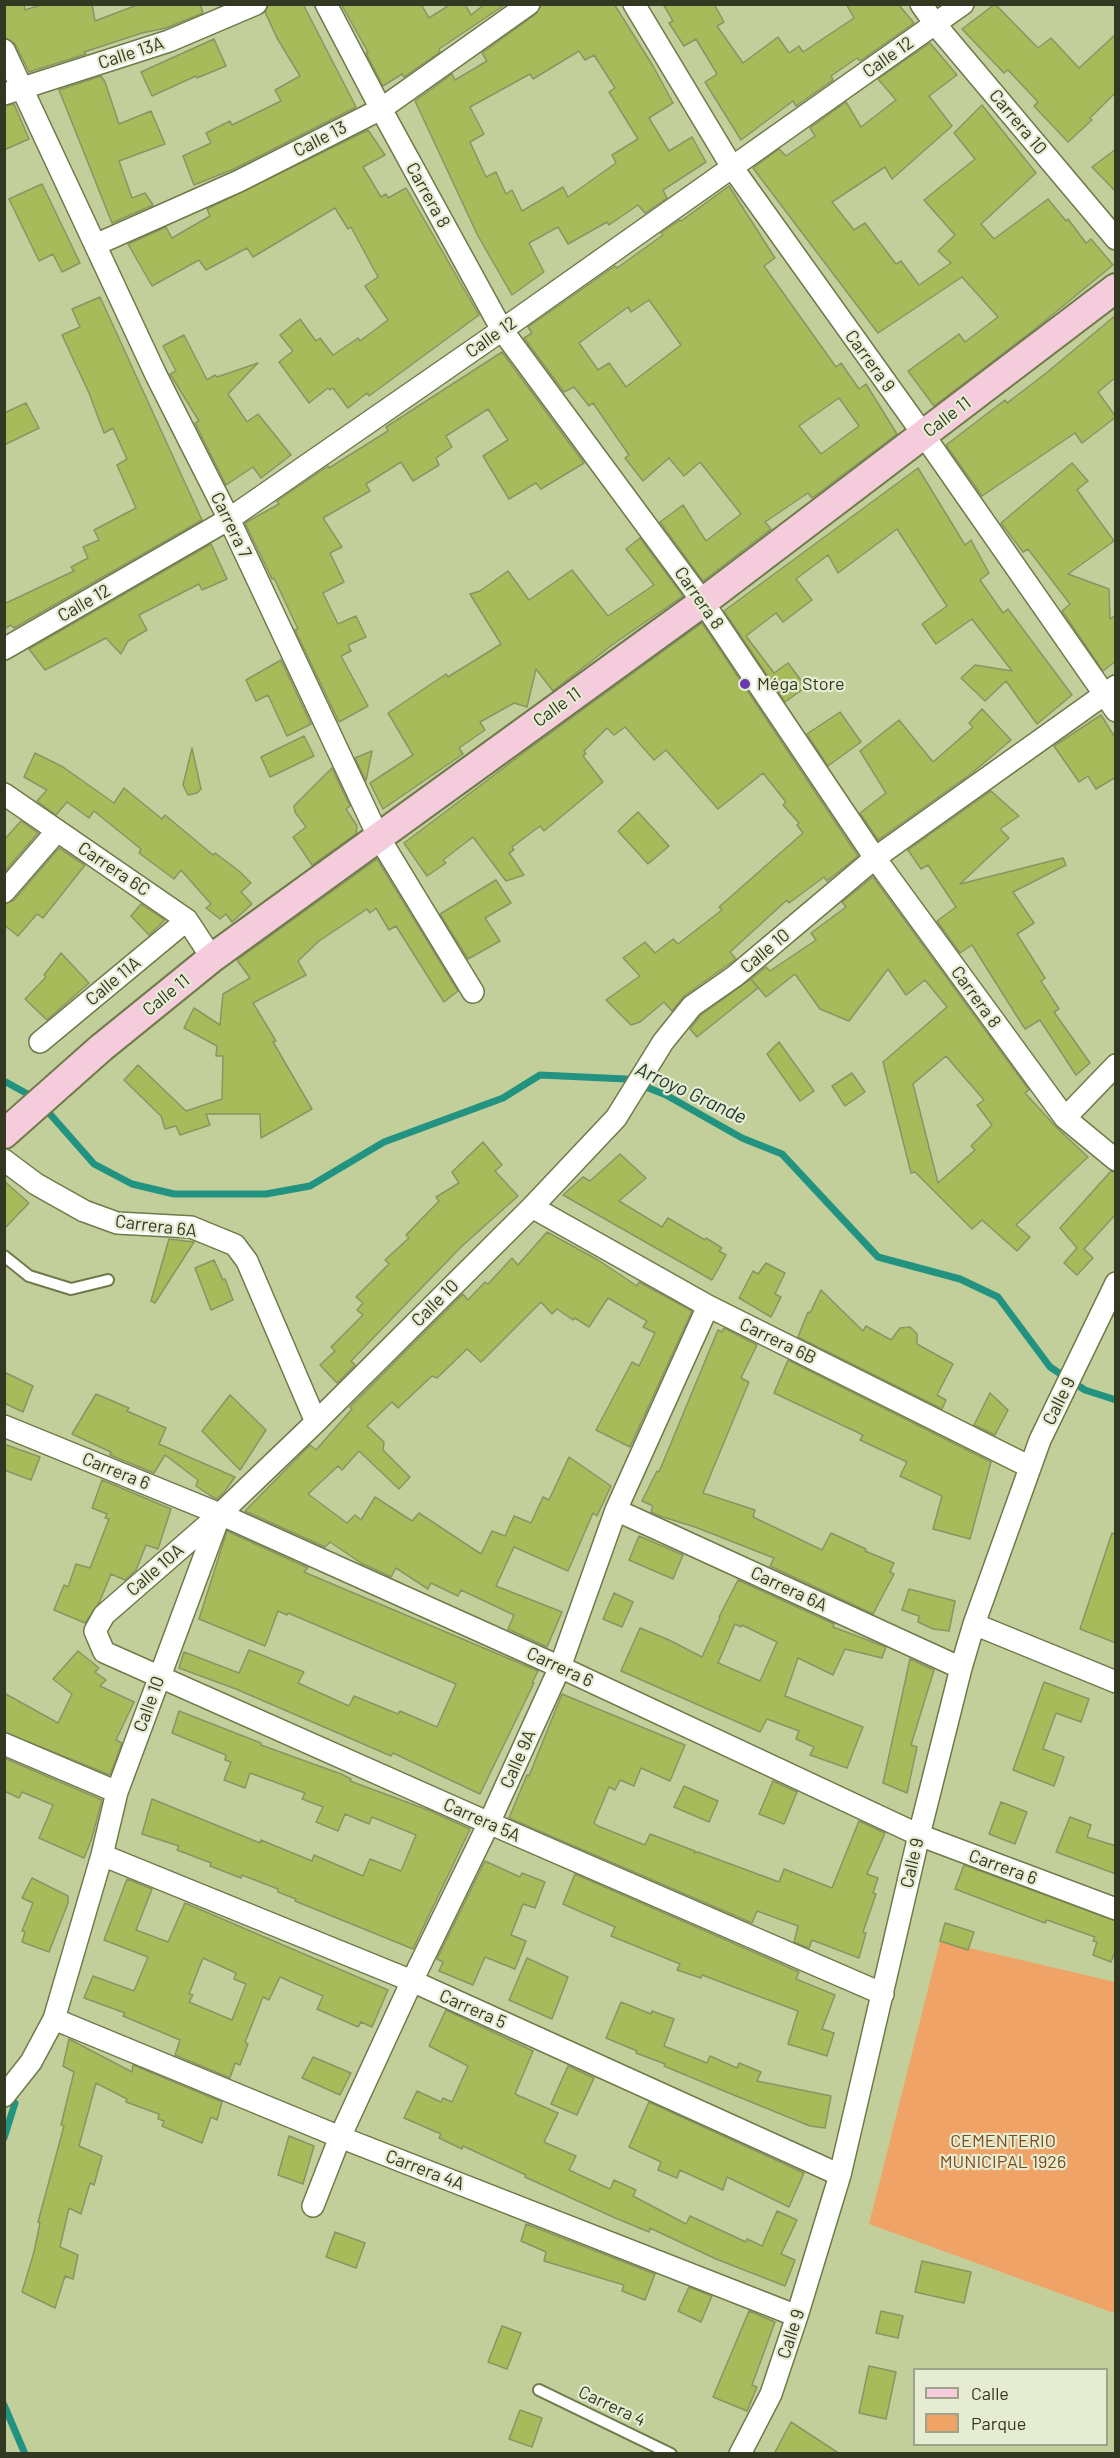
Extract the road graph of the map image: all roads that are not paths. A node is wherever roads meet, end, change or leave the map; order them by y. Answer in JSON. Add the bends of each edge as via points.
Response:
{"nodes":[{"id":1,"x":256,"y":4,"type":"edge"},
{"id":2,"x":326,"y":4,"type":"edge"},
{"id":3,"x":529,"y":4,"type":"edge"},
{"id":4,"x":634,"y":4,"type":"edge"},
{"id":5,"x":921,"y":4,"type":"edge"},
{"id":6,"x":963,"y":4,"type":"edge"},
{"id":7,"x":935,"y":24,"type":"junction"},
{"id":8,"x":4,"y":50,"type":"edge"},
{"id":9,"x":14,"y":91,"type":"edge"},
{"id":10,"x":381,"y":109,"type":"junction"},
{"id":11,"x":732,"y":167,"type":"junction"},
{"id":12,"x":1116,"y":239,"type":"edge"},
{"id":13,"x":95,"y":245,"type":"junction"},
{"id":14,"x":1116,"y":288,"type":"edge"},
{"id":15,"x":502,"y":330,"type":"junction"},
{"id":16,"x":923,"y":434,"type":"junction"},
{"id":17,"x":229,"y":519,"type":"junction"},
{"id":18,"x":703,"y":602,"type":"junction"},
{"id":19,"x":4,"y":649,"type":"edge"},
{"id":20,"x":1112,"y":698,"type":"edge"},
{"id":21,"x":4,"y":794,"type":"edge"},
{"id":22,"x":57,"y":831,"type":"junction"},
{"id":23,"x":378,"y":836,"type":"junction"},
{"id":24,"x":875,"y":858,"type":"junction"},
{"id":25,"x":4,"y":892,"type":"edge"},
{"id":26,"x":187,"y":920,"type":"junction"},
{"id":27,"x":212,"y":958,"type":"junction"},
{"id":28,"x":473,"y":992,"type":"dead end"},
{"id":29,"x":40,"y":1042,"type":"dead end"},
{"id":30,"x":1116,"y":1065,"type":"edge"},
{"id":31,"x":1065,"y":1118,"type":"junction"},
{"id":32,"x":4,"y":1134,"type":"edge"},
{"id":33,"x":4,"y":1160,"type":"edge"},
{"id":34,"x":1116,"y":1160,"type":"edge"},
{"id":35,"x":532,"y":1207,"type":"junction"},
{"id":36,"x":4,"y":1257,"type":"edge"},
{"id":37,"x":108,"y":1280,"type":"dead end"},
{"id":38,"x":1116,"y":1283,"type":"edge"},
{"id":39,"x":708,"y":1306,"type":"junction"},
{"id":40,"x":316,"y":1422,"type":"junction"},
{"id":41,"x":4,"y":1426,"type":"edge"},
{"id":42,"x":1030,"y":1467,"type":"junction"},
{"id":43,"x":616,"y":1510,"type":"junction"},
{"id":44,"x":220,"y":1514,"type":"junction"},
{"id":45,"x":974,"y":1624,"type":"junction"},
{"id":46,"x":95,"y":1631,"type":"joint"},
{"id":47,"x":560,"y":1667,"type":"junction"},
{"id":48,"x":961,"y":1668,"type":"junction"},
{"id":49,"x":159,"y":1676,"type":"junction"},
{"id":50,"x":1116,"y":1682,"type":"edge"},
{"id":51,"x":4,"y":1744,"type":"edge"},
{"id":52,"x":117,"y":1792,"type":"junction"},
{"id":53,"x":489,"y":1823,"type":"junction"},
{"id":54,"x":918,"y":1836,"type":"junction"},
{"id":55,"x":102,"y":1855,"type":"junction"},
{"id":56,"x":1116,"y":1909,"type":"edge"},
{"id":57,"x":412,"y":1981,"type":"junction"},
{"id":58,"x":883,"y":1994,"type":"junction"},
{"id":59,"x":54,"y":2019,"type":"junction"},
{"id":60,"x":4,"y":2096,"type":"edge"},
{"id":61,"x":340,"y":2137,"type":"junction"},
{"id":62,"x":840,"y":2175,"type":"junction"},
{"id":63,"x":313,"y":2206,"type":"dead end"},
{"id":64,"x":797,"y":2316,"type":"junction"},
{"id":65,"x":538,"y":2390,"type":"dead end"},
{"id":66,"x":671,"y":2454,"type":"edge"},
{"id":67,"x":740,"y":2454,"type":"edge"}],
"edges":[{"from":1,"to":9,"type":"street","name":"Calle 13A","via":[[169,41]]},
{"from":2,"to":10,"type":"street","name":"Carrera 8"},
{"from":3,"to":10,"type":"street","name":"Calle 13"},
{"from":4,"to":11,"type":"street","name":"Carrera 9"},
{"from":5,"to":7,"type":"street","name":"Carrera 10"},
{"from":6,"to":7,"type":"street","name":"Calle 12"},
{"from":7,"to":11,"type":"street","name":"Calle 12"},
{"from":7,"to":12,"type":"street","name":"Carrera 10"},
{"from":8,"to":9,"type":"street","name":"Carrera 7"},
{"from":9,"to":13,"type":"street","name":"Carrera 7"},
{"from":10,"to":13,"type":"street","name":"Calle 13","via":[[239,181]]},
{"from":10,"to":15,"type":"street","name":"Carrera 8"},
{"from":11,"to":15,"type":"street","name":"Calle 12"},
{"from":11,"to":16,"type":"street","name":"Carrera 9"},
{"from":13,"to":17,"type":"street","name":"Carrera 7"},
{"from":14,"to":16,"type":"street","name":"Calle 11"},
{"from":15,"to":17,"type":"street","name":"Calle 12"},
{"from":15,"to":18,"type":"street","name":"Carrera 8"},
{"from":16,"to":18,"type":"street","name":"Calle 11"},
{"from":16,"to":20,"type":"street","name":"Carrera 9"},
{"from":17,"to":19,"type":"street","name":"Calle 12"},
{"from":17,"to":23,"type":"street","name":"Carrera 7"},
{"from":18,"to":23,"type":"street","name":"Calle 11"},
{"from":18,"to":24,"type":"street","name":"Carrera 8"},
{"from":20,"to":24,"type":"street","name":"Calle 10"},
{"from":21,"to":22,"type":"street","name":"Carrera 6C"},
{"from":22,"to":25,"type":"street"},
{"from":22,"to":26,"type":"street","name":"Carrera 6C"},
{"from":23,"to":27,"type":"street","name":"Calle 11"},
{"from":23,"to":28,"type":"street","name":"Carrera 7"},
{"from":24,"to":31,"type":"street","name":"Carrera 8"},
{"from":24,"to":35,"type":"street","name":"Calle 10","via":[[735,976],[692,1006],[663,1042],[616,1118]]},
{"from":26,"to":27,"type":"street","name":"Carrera 6C"},
{"from":26,"to":29,"type":"street","name":"Calle 11A"},
{"from":27,"to":32,"type":"street","name":"Calle 11"},
{"from":30,"to":31,"type":"street"},
{"from":31,"to":34,"type":"street","name":"Carrera 8"},
{"from":33,"to":40,"type":"street","name":"Carrera 6A","via":[[36,1184],[84,1211],[117,1223],[192,1227],[235,1245],[247,1261]]},
{"from":35,"to":39,"type":"street","name":"Carrera 6B"},
{"from":35,"to":40,"type":"street","name":"Calle 10"},
{"from":36,"to":37,"type":"lane","via":[[29,1276],[71,1289]]},
{"from":38,"to":42,"type":"street","name":"Calle 9"},
{"from":39,"to":42,"type":"street","name":"Carrera 6B"},
{"from":39,"to":43,"type":"street","name":"Calle 9A"},
{"from":40,"to":44,"type":"street","name":"Calle 10"},
{"from":41,"to":44,"type":"street","name":"Carrera 6"},
{"from":42,"to":45,"type":"street","name":"Calle 9"},
{"from":43,"to":47,"type":"street","name":"Calle 9A"},
{"from":43,"to":48,"type":"street","name":"Carrera 6A"},
{"from":44,"to":46,"type":"street","name":"Calle 10A","via":[[104,1615]]},
{"from":44,"to":47,"type":"street","name":"Carrera 6"},
{"from":44,"to":49,"type":"street","name":"Calle 10"},
{"from":45,"to":48,"type":"street","name":"Calle 9"},
{"from":45,"to":50,"type":"street"},
{"from":46,"to":49,"type":"street","name":"Carrera 5A","via":[[104,1652]]},
{"from":47,"to":53,"type":"street","name":"Calle 9A"},
{"from":47,"to":54,"type":"street","name":"Carrera 6"},
{"from":48,"to":54,"type":"street","name":"Calle 9"},
{"from":49,"to":52,"type":"street","name":"Calle 10"},
{"from":49,"to":53,"type":"street","name":"Carrera 5A"},
{"from":51,"to":52,"type":"street"},
{"from":52,"to":55,"type":"street","name":"Calle 10"},
{"from":53,"to":57,"type":"street","name":"Calle 9A"},
{"from":53,"to":58,"type":"street","name":"Carrera 5A"},
{"from":54,"to":56,"type":"street","name":"Carrera 6"},
{"from":54,"to":58,"type":"street","name":"Calle 9"},
{"from":55,"to":57,"type":"street","name":"Carrera 5"},
{"from":55,"to":59,"type":"street","name":"Calle 10"},
{"from":57,"to":61,"type":"street","name":"Calle 9A"},
{"from":57,"to":62,"type":"street","name":"Carrera 5"},
{"from":58,"to":62,"type":"street","name":"Calle 9"},
{"from":59,"to":60,"type":"street","name":"Calle 10","via":[[31,2062]]},
{"from":59,"to":61,"type":"street","name":"Carrera 4A"},
{"from":61,"to":63,"type":"street","name":"Calle 9A"},
{"from":61,"to":64,"type":"street","name":"Carrera 4A"},
{"from":62,"to":64,"type":"street","name":"Calle 9"},
{"from":64,"to":67,"type":"street","name":"Calle 9","via":[[771,2394]]},
{"from":65,"to":66,"type":"lane","name":"Carrera 4"}]}
